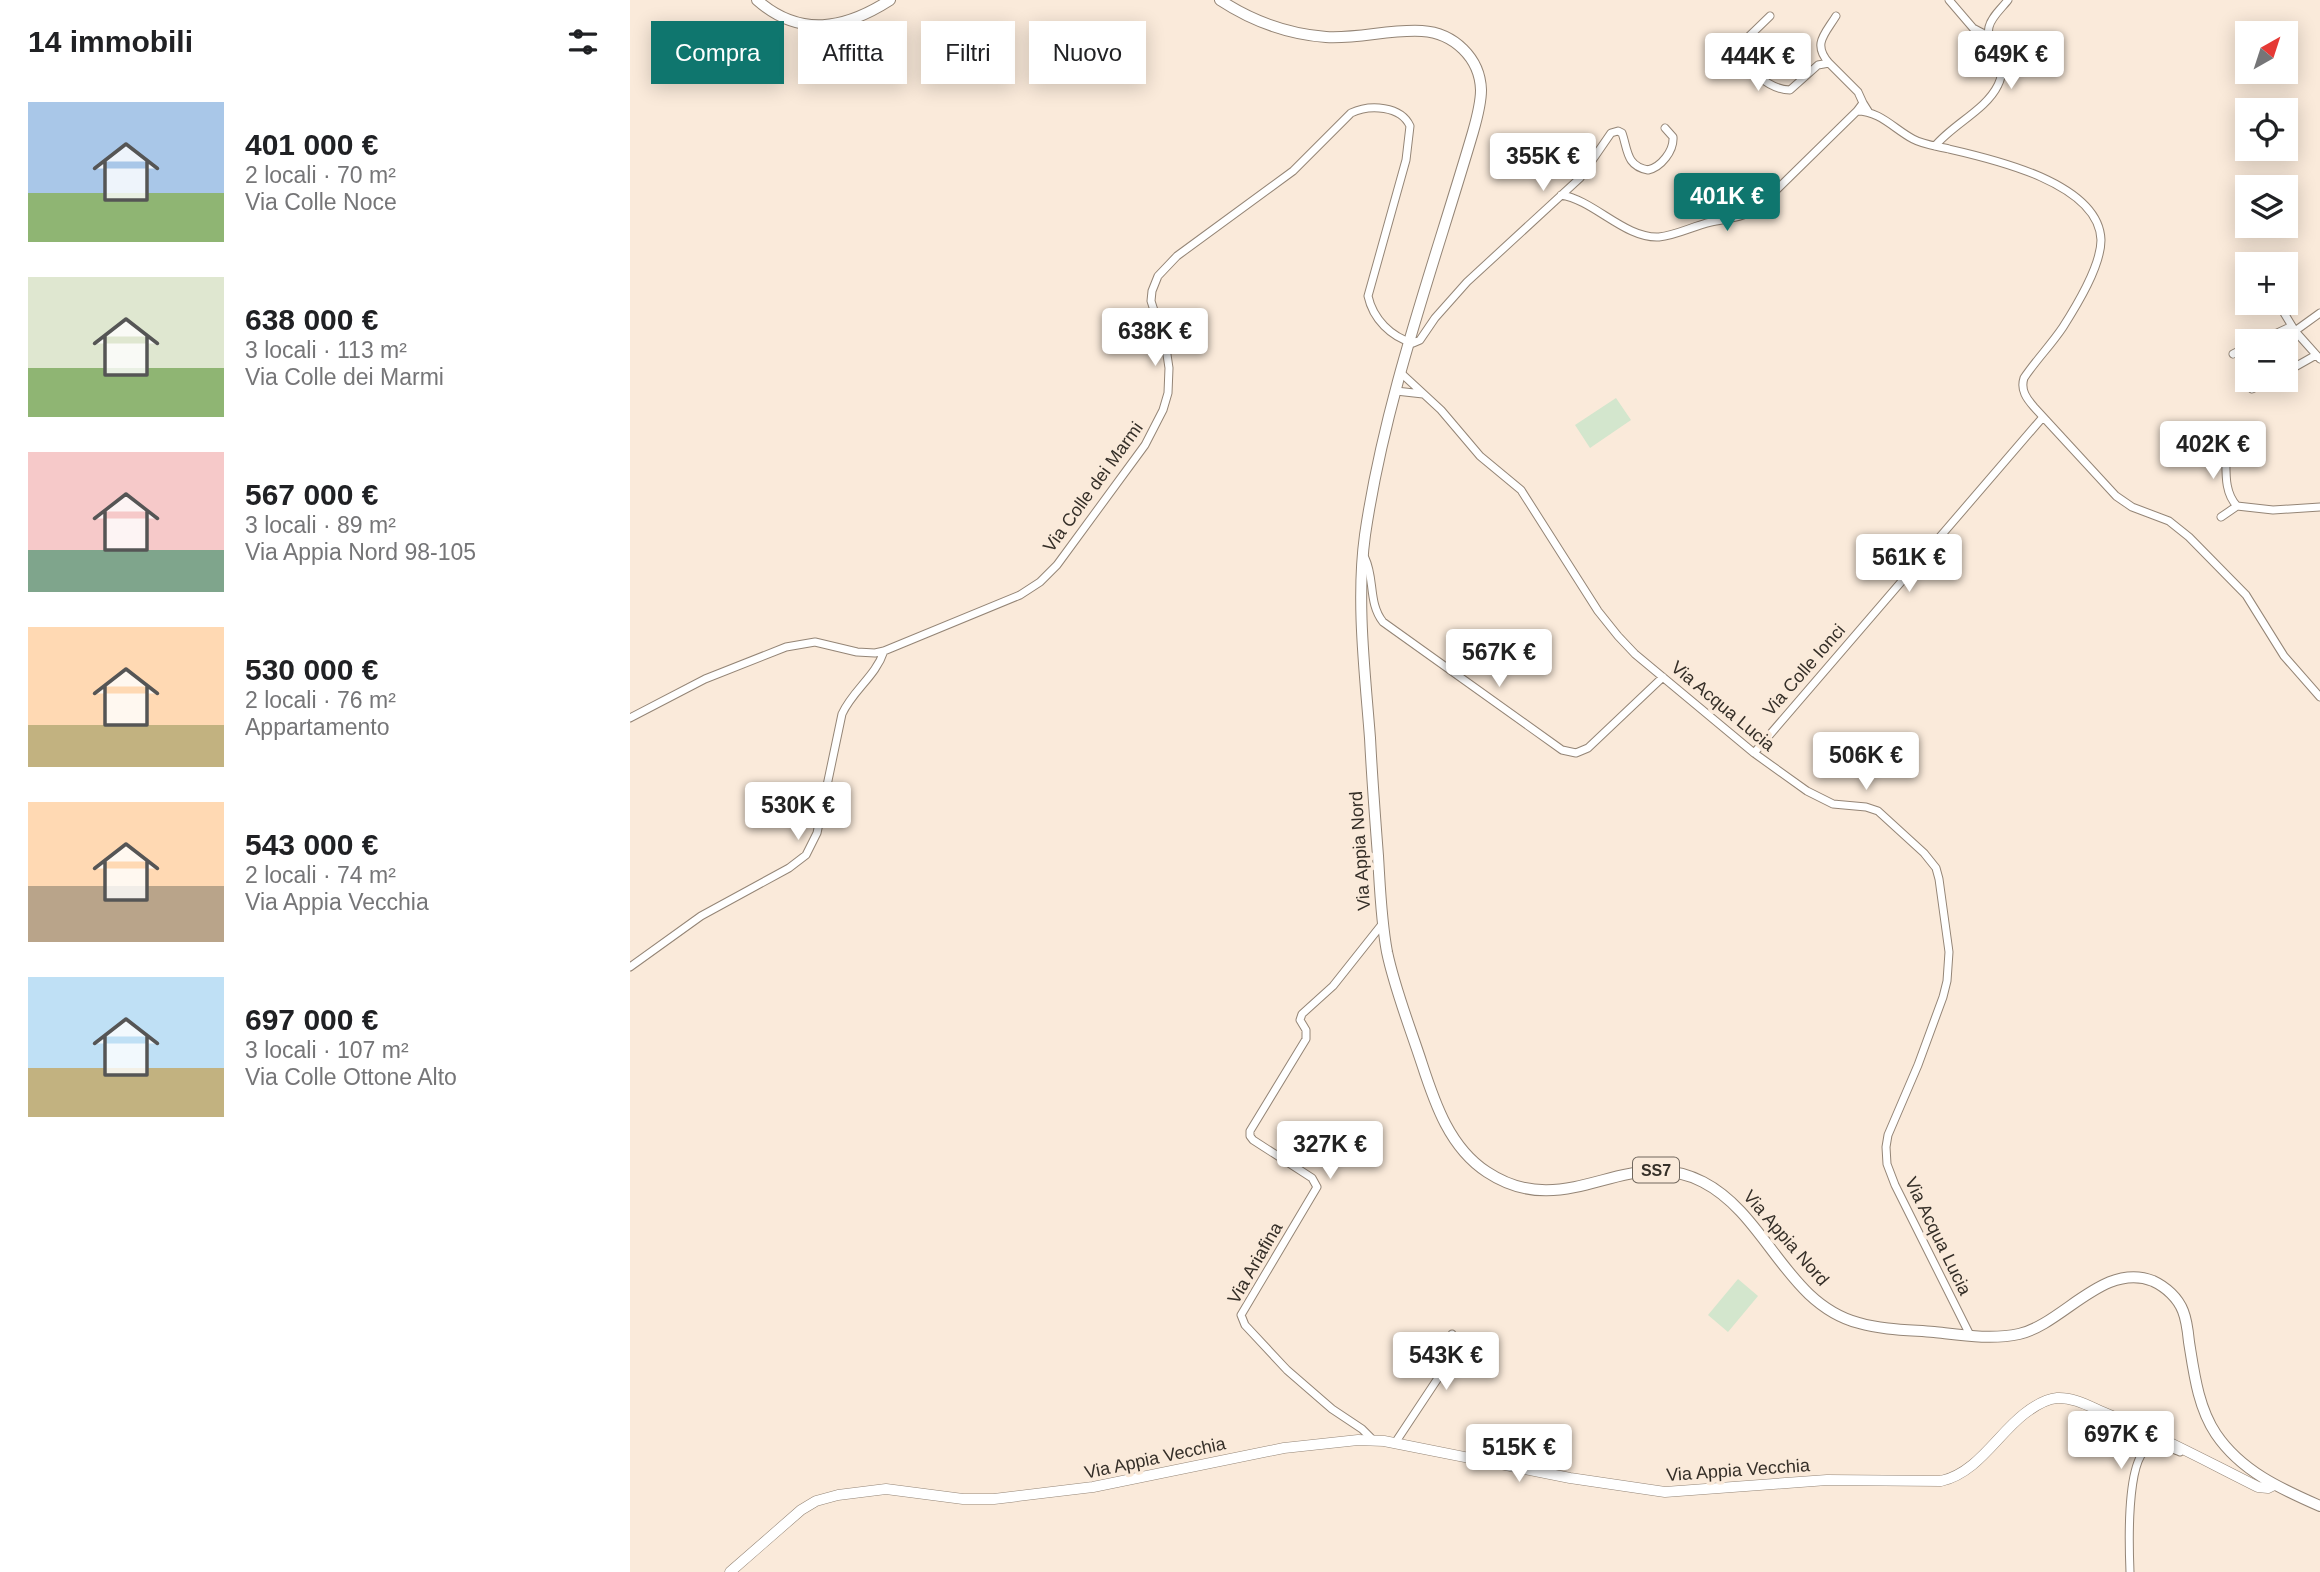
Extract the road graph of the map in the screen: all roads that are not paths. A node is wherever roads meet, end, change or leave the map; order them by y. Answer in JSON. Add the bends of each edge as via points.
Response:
{"nodes":[{"id":1,"x":757,"y":0,"type":"edge"},
{"id":2,"x":890,"y":0,"type":"edge"},
{"id":3,"x":1220,"y":0,"type":"edge"},
{"id":4,"x":1949,"y":0,"type":"edge"},
{"id":5,"x":2008,"y":0,"type":"edge"},
{"id":6,"x":1770,"y":16,"type":"dead end"},
{"id":7,"x":1836,"y":16,"type":"dead end"},
{"id":8,"x":1990,"y":37,"type":"junction"},
{"id":9,"x":1829,"y":63,"type":"junction"},
{"id":10,"x":1863,"y":103,"type":"junction"},
{"id":11,"x":1857,"y":111,"type":"junction"},
{"id":12,"x":1868,"y":111,"type":"junction"},
{"id":13,"x":1665,"y":128,"type":"dead end"},
{"id":14,"x":1935,"y":146,"type":"junction"},
{"id":15,"x":1561,"y":195,"type":"junction"},
{"id":16,"x":2320,"y":313,"type":"edge"},
{"id":17,"x":2286,"y":315,"type":"edge"},
{"id":18,"x":2294,"y":328,"type":"junction"},
{"id":19,"x":1410,"y":342,"type":"junction"},
{"id":20,"x":2318,"y":357,"type":"edge"},
{"id":21,"x":2298,"y":366,"type":"edge"},
{"id":22,"x":1401,"y":373,"type":"junction"},
{"id":23,"x":1396,"y":391,"type":"junction"},
{"id":24,"x":1423,"y":394,"type":"junction"},
{"id":25,"x":2043,"y":417,"type":"junction"},
{"id":26,"x":2225,"y":441,"type":"dead end"},
{"id":27,"x":2237,"y":506,"type":"junction"},
{"id":28,"x":2320,"y":507,"type":"edge"},
{"id":29,"x":2221,"y":517,"type":"dead end"},
{"id":30,"x":1363,"y":555,"type":"junction"},
{"id":31,"x":884,"y":651,"type":"junction"},
{"id":32,"x":1663,"y":677,"type":"junction"},
{"id":33,"x":2320,"y":697,"type":"edge"},
{"id":34,"x":630,"y":718,"type":"edge"},
{"id":35,"x":1754,"y":753,"type":"junction"},
{"id":36,"x":1382,"y":923,"type":"junction"},
{"id":37,"x":630,"y":967,"type":"edge"},
{"id":38,"x":1452,"y":1334,"type":"dead end"},
{"id":39,"x":1970,"y":1335,"type":"junction"},
{"id":40,"x":1373,"y":1440,"type":"junction"},
{"id":41,"x":1395,"y":1443,"type":"junction"},
{"id":42,"x":2201,"y":1457,"type":"junction"},
{"id":43,"x":2274,"y":1485,"type":"junction"},
{"id":44,"x":2320,"y":1506,"type":"edge"},
{"id":45,"x":730,"y":1572,"type":"edge"},
{"id":46,"x":2130,"y":1572,"type":"edge"}],
"edges":[{"from":1,"to":2,"type":"main road","via":[[780,16],[815,26],[852,20]]},
{"from":3,"to":19,"type":"main road","number":"SS7","via":[[1260,22],[1302,34],[1341,37],[1430,32],[1456,43],[1473,61],[1481,84],[1479,112]]},
{"from":4,"to":8,"type":"street","via":[[1970,25]]},
{"from":5,"to":8,"type":"street","via":[[1989,24]]},
{"from":6,"to":9,"type":"street","via":[[1738,47],[1763,80],[1790,90],[1818,65]]},
{"from":7,"to":9,"type":"street","via":[[1820,45]]},
{"from":8,"to":14,"type":"street","via":[[2001,68],[1998,85]]},
{"from":9,"to":10,"type":"street","via":[[1857,90]]},
{"from":10,"to":11,"type":"street"},
{"from":10,"to":12,"type":"street"},
{"from":11,"to":12,"type":"street"},
{"from":11,"to":15,"type":"street","via":[[1760,205],[1740,217],[1656,237]]},
{"from":12,"to":14,"type":"street","via":[[1915,140]]},
{"from":13,"to":15,"type":"street","via":[[1673,143],[1656,168],[1634,165],[1623,135],[1615,131],[1580,178]]},
{"from":14,"to":25,"type":"street","via":[[2042,178],[2082,202],[2098,225],[2100,247],[2089,280],[2065,325],[2022,383]]},
{"from":15,"to":19,"type":"street","via":[[1467,282],[1420,340]]},
{"from":16,"to":18,"type":"street"},
{"from":17,"to":18,"type":"street"},
{"from":18,"to":20,"type":"street"},
{"from":19,"to":22,"type":"main road","number":"SS7"},
{"from":19,"to":31,"type":"street","name":"Via Colle dei Marmi","via":[[1387,329],[1368,296],[1405,164],[1410,127],[1391,110],[1360,109],[1347,116],[1288,175],[1174,258],[1158,276],[1152,305],[1170,374],[1163,410],[1145,445],[1051,572],[1020,595]]},
{"from":20,"to":21,"type":"street"},
{"from":22,"to":23,"type":"main road","number":"SS7"},
{"from":22,"to":24,"type":"street","name":"Via Acqua Lucia"},
{"from":23,"to":24,"type":"street"},
{"from":23,"to":30,"type":"main road","name":"Via Appia Nord","number":"SS7"},
{"from":24,"to":32,"type":"street","name":"Via Acqua Lucia","via":[[1480,456],[1521,490],[1606,622]]},
{"from":25,"to":33,"type":"street","via":[[2116,496],[2174,524],[2234,582],[2288,661]]},
{"from":25,"to":35,"type":"street","name":"Via Colle Ionci"},
{"from":26,"to":27,"type":"street","via":[[2228,488]]},
{"from":27,"to":28,"type":"street","via":[[2270,510]]},
{"from":27,"to":29,"type":"street"},
{"from":30,"to":32,"type":"street","via":[[1374,606],[1383,622],[1565,751],[1588,748]]},
{"from":30,"to":36,"type":"main road","name":"Via Appia Nord","number":"SS7"},
{"from":31,"to":34,"type":"street","name":"Via Colle dei Marmi","via":[[854,651],[815,642],[786,647],[705,679]]},
{"from":31,"to":37,"type":"street","via":[[842,714],[817,833],[806,855],[701,916]]},
{"from":32,"to":35,"type":"street","name":"Via Acqua Lucia"},
{"from":35,"to":39,"type":"street","name":"Via Acqua Lucia","via":[[1825,801],[1878,811],[1937,871],[1948,943],[1947,981],[1888,1135],[1886,1152],[1895,1185]]},
{"from":36,"to":39,"type":"main road","name":"Via Appia Nord","number":"SS7","via":[[1395,983],[1437,1106],[1459,1145],[1484,1170],[1514,1185],[1544,1192],[1649,1170],[1689,1176],[1732,1202],[1803,1288],[1836,1315],[1875,1326]]},
{"from":36,"to":40,"type":"street","name":"Via Ariafina","via":[[1333,986],[1302,1014],[1306,1039],[1250,1130],[1253,1139],[1312,1178],[1317,1187],[1241,1315],[1287,1370]]},
{"from":38,"to":41,"type":"street","via":[[1454,1354]]},
{"from":39,"to":43,"type":"main road","name":"Via Appia Nord","number":"SS7","via":[[2025,1333],[2047,1324],[2105,1284],[2130,1278],[2154,1282],[2173,1295],[2183,1311],[2200,1398],[2213,1428],[2245,1465]]},
{"from":40,"to":41,"type":"main road","name":"Via Appia Vecchia"},
{"from":40,"to":45,"type":"main road","name":"Via Appia Vecchia","via":[[1276,1450],[1101,1486],[1008,1498],[968,1500],[886,1489],[831,1497],[802,1510]]},
{"from":41,"to":42,"type":"main road","name":"Via Appia Vecchia","via":[[1660,1492],[1827,1480],[1936,1481],[1965,1469],[2033,1407],[2058,1398],[2110,1415]]},
{"from":42,"to":43,"type":"main road","name":"Via Appia Vecchia","via":[[2258,1487]]},
{"from":42,"to":46,"type":"street","via":[[2160,1446],[2149,1447],[2140,1456],[2132,1485]]},
{"from":43,"to":44,"type":"main road","name":"Via Appia Nord","number":"SS7"}]}
